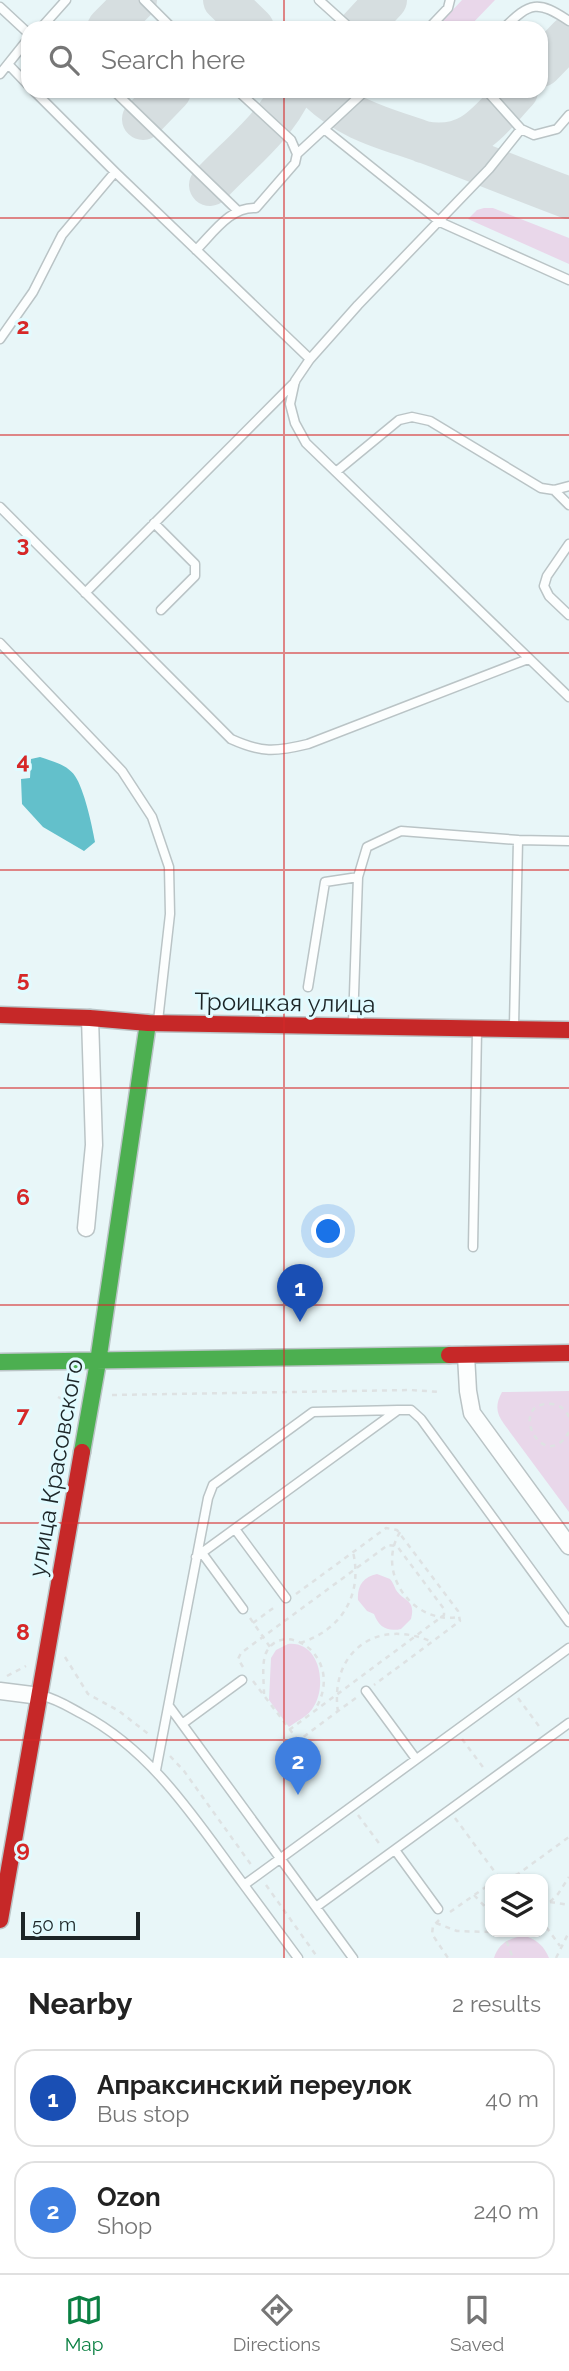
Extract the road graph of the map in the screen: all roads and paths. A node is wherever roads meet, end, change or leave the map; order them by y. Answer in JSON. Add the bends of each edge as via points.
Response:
{"nodes":[{"id":1,"x":66,"y":0,"type":"edge"},
{"id":2,"x":144,"y":0,"type":"edge"},
{"id":3,"x":318,"y":0,"type":"edge"},
{"id":4,"x":450,"y":0,"type":"edge"},
{"id":5,"x":0,"y":7,"type":"edge"},
{"id":6,"x":50,"y":21,"type":"edge"},
{"id":7,"x":165,"y":21,"type":"edge"},
{"id":8,"x":341,"y":21,"type":"edge"},
{"id":9,"x":436,"y":21,"type":"edge"},
{"id":10,"x":511,"y":21,"type":"edge"},
{"id":11,"x":569,"y":21,"type":"edge"},
{"id":12,"x":21,"y":26,"type":"edge"},
{"id":13,"x":21,"y":48,"type":"edge"},
{"id":14,"x":8,"y":65,"type":"junction"},
{"id":15,"x":0,"y":74,"type":"edge"},
{"id":16,"x":21,"y":78,"type":"edge"},
{"id":17,"x":41,"y":98,"type":"edge"},
{"id":18,"x":121,"y":98,"type":"edge"},
{"id":19,"x":246,"y":98,"type":"edge"},
{"id":20,"x":357,"y":98,"type":"edge"},
{"id":21,"x":493,"y":98,"type":"edge"},
{"id":22,"x":569,"y":115,"type":"edge"},
{"id":23,"x":324,"y":129,"type":"junction"},
{"id":24,"x":522,"y":129,"type":"junction"},
{"id":25,"x":297,"y":154,"type":"junction"},
{"id":26,"x":115,"y":173,"type":"junction"},
{"id":27,"x":237,"y":210,"type":"junction"},
{"id":28,"x":440,"y":222,"type":"junction"},
{"id":29,"x":196,"y":250,"type":"junction"},
{"id":30,"x":569,"y":280,"type":"edge"},
{"id":31,"x":0,"y":339,"type":"edge"},
{"id":32,"x":310,"y":359,"type":"junction"},
{"id":33,"x":295,"y":381,"type":"junction"},
{"id":34,"x":337,"y":471,"type":"junction"},
{"id":35,"x":569,"y":486,"type":"edge"},
{"id":36,"x":554,"y":490,"type":"junction"},
{"id":37,"x":569,"y":505,"type":"edge"},
{"id":38,"x":0,"y":508,"type":"edge"},
{"id":39,"x":154,"y":523,"type":"junction"},
{"id":40,"x":569,"y":544,"type":"edge"},
{"id":41,"x":85,"y":593,"type":"junction"},
{"id":42,"x":161,"y":610,"type":"dead end"},
{"id":43,"x":569,"y":615,"type":"edge"},
{"id":44,"x":0,"y":643,"type":"edge"},
{"id":45,"x":528,"y":659,"type":"junction"},
{"id":46,"x":569,"y":697,"type":"edge"},
{"id":47,"x":518,"y":840,"type":"junction"},
{"id":48,"x":569,"y":841,"type":"edge"},
{"id":49,"x":359,"y":877,"type":"junction"},
{"id":50,"x":308,"y":987,"type":"dead end"},
{"id":51,"x":0,"y":1015,"type":"edge"},
{"id":52,"x":90,"y":1018,"type":"junction"},
{"id":53,"x":153,"y":1023,"type":"junction"},
{"id":54,"x":353,"y":1027,"type":"junction"},
{"id":55,"x":477,"y":1028,"type":"junction"},
{"id":56,"x":514,"y":1029,"type":"junction"},
{"id":57,"x":569,"y":1030,"type":"edge"},
{"id":58,"x":86,"y":1228,"type":"dead end"},
{"id":59,"x":473,"y":1247,"type":"dead end"},
{"id":60,"x":569,"y":1353,"type":"edge"},
{"id":61,"x":466,"y":1355,"type":"junction"},
{"id":62,"x":0,"y":1362,"type":"edge"},
{"id":63,"x":98,"y":1362,"type":"junction"},
{"id":64,"x":398,"y":1410,"type":"junction"},
{"id":65,"x":569,"y":1417,"type":"edge"},
{"id":66,"x":569,"y":1432,"type":"edge"},
{"id":67,"x":235,"y":1529,"type":"junction"},
{"id":68,"x":400,"y":1532,"type":"junction"},
{"id":69,"x":394,"y":1544,"type":"junction"},
{"id":70,"x":569,"y":1546,"type":"edge"},
{"id":71,"x":353,"y":1552,"type":"junction"},
{"id":72,"x":199,"y":1555,"type":"junction"},
{"id":73,"x":356,"y":1569,"type":"junction"},
{"id":74,"x":286,"y":1598,"type":"junction"},
{"id":75,"x":243,"y":1609,"type":"joint"},
{"id":76,"x":460,"y":1616,"type":"junction"},
{"id":77,"x":442,"y":1617,"type":"junction"},
{"id":78,"x":569,"y":1622,"type":"edge"},
{"id":79,"x":253,"y":1623,"type":"junction"},
{"id":80,"x":418,"y":1635,"type":"junction"},
{"id":81,"x":263,"y":1637,"type":"junction"},
{"id":82,"x":433,"y":1642,"type":"junction"},
{"id":83,"x":300,"y":1643,"type":"junction"},
{"id":84,"x":270,"y":1647,"type":"junction"},
{"id":85,"x":569,"y":1648,"type":"edge"},
{"id":86,"x":244,"y":1670,"type":"dead end"},
{"id":87,"x":245,"y":1678,"type":"joint"},
{"id":88,"x":512,"y":1689,"type":"junction"},
{"id":89,"x":366,"y":1690,"type":"junction"},
{"id":90,"x":0,"y":1691,"type":"edge"},
{"id":91,"x":40,"y":1696,"type":"junction"},
{"id":92,"x":264,"y":1696,"type":"junction"},
{"id":93,"x":335,"y":1696,"type":"junction"},
{"id":94,"x":169,"y":1706,"type":"junction"},
{"id":95,"x":315,"y":1711,"type":"junction"},
{"id":96,"x":338,"y":1712,"type":"junction"},
{"id":97,"x":569,"y":1723,"type":"edge"},
{"id":98,"x":182,"y":1724,"type":"junction"},
{"id":99,"x":289,"y":1730,"type":"junction"},
{"id":100,"x":456,"y":1730,"type":"junction"},
{"id":101,"x":548,"y":1738,"type":"junction"},
{"id":102,"x":416,"y":1759,"type":"junction"},
{"id":103,"x":156,"y":1770,"type":"junction"},
{"id":104,"x":492,"y":1779,"type":"junction"},
{"id":105,"x":352,"y":1806,"type":"junction"},
{"id":106,"x":449,"y":1810,"type":"junction"},
{"id":107,"x":569,"y":1837,"type":"edge"},
{"id":108,"x":391,"y":1852,"type":"junction"},
{"id":109,"x":280,"y":1858,"type":"junction"},
{"id":110,"x":496,"y":1874,"type":"edge"},
{"id":111,"x":518,"y":1874,"type":"edge"},
{"id":112,"x":569,"y":1877,"type":"edge"},
{"id":113,"x":244,"y":1885,"type":"junction"},
{"id":114,"x":485,"y":1887,"type":"edge"},
{"id":115,"x":474,"y":1895,"type":"junction"},
{"id":116,"x":550,"y":1902,"type":"joint"},
{"id":117,"x":569,"y":1905,"type":"edge"},
{"id":118,"x":316,"y":1907,"type":"junction"},
{"id":119,"x":485,"y":1907,"type":"edge"},
{"id":120,"x":438,"y":1909,"type":"dead end"},
{"id":121,"x":0,"y":1920,"type":"edge"},
{"id":122,"x":435,"y":1923,"type":"junction"},
{"id":123,"x":548,"y":1929,"type":"edge"},
{"id":124,"x":485,"y":1931,"type":"edge"},
{"id":125,"x":569,"y":1932,"type":"edge"},
{"id":126,"x":505,"y":1937,"type":"edge"},
{"id":127,"x":560,"y":1947,"type":"junction"},
{"id":128,"x":298,"y":1958,"type":"edge"},
{"id":129,"x":353,"y":1958,"type":"edge"},
{"id":130,"x":448,"y":1958,"type":"edge"},
{"id":131,"x":513,"y":1958,"type":"edge"},
{"id":132,"x":556,"y":1958,"type":"edge"}],
"edges":[{"from":1,"to":6,"type":"lane"},
{"from":2,"to":7,"type":"lane"},
{"from":3,"to":8,"type":"lane"},
{"from":4,"to":9,"type":"lane"},
{"from":5,"to":12,"type":"lane"},
{"from":10,"to":11,"type":"lane","via":[[533,2],[558,10]]},
{"from":13,"to":14,"type":"lane"},
{"from":14,"to":15,"type":"lane"},
{"from":14,"to":16,"type":"lane"},
{"from":17,"to":26,"type":"lane"},
{"from":18,"to":27,"type":"lane"},
{"from":19,"to":25,"type":"lane","via":[[291,140]]},
{"from":20,"to":23,"type":"lane"},
{"from":21,"to":24,"type":"lane"},
{"from":22,"to":24,"type":"lane","via":[[557,129],[546,133],[534,135]]},
{"from":23,"to":25,"type":"lane"},
{"from":23,"to":28,"type":"lane"},
{"from":24,"to":28,"type":"lane"},
{"from":25,"to":27,"type":"lane","via":[[295,163],[256,208]]},
{"from":26,"to":29,"type":"lane"},
{"from":26,"to":31,"type":"lane","via":[[62,235],[33,292]]},
{"from":27,"to":29,"type":"lane"},
{"from":28,"to":30,"type":"lane"},
{"from":28,"to":32,"type":"lane"},
{"from":29,"to":32,"type":"lane"},
{"from":32,"to":33,"type":"lane"},
{"from":33,"to":34,"type":"lane","via":[[290,404],[295,423],[306,443]]},
{"from":33,"to":39,"type":"lane"},
{"from":34,"to":36,"type":"lane","via":[[399,420],[412,417],[430,421],[541,488]]},
{"from":34,"to":45,"type":"lane"},
{"from":35,"to":36,"type":"lane"},
{"from":36,"to":37,"type":"lane"},
{"from":38,"to":41,"type":"lane"},
{"from":39,"to":41,"type":"lane"},
{"from":39,"to":42,"type":"lane","via":[[197,569]]},
{"from":40,"to":43,"type":"lane","via":[[544,586]]},
{"from":41,"to":45,"type":"lane","via":[[231,739],[253,749],[283,750],[308,744]]},
{"from":44,"to":53,"type":"lane","via":[[122,771],[152,817],[169,866],[170,914]]},
{"from":45,"to":46,"type":"lane"},
{"from":47,"to":48,"type":"lane"},
{"from":47,"to":49,"type":"lane","via":[[401,831],[367,847]]},
{"from":47,"to":56,"type":"lane"},
{"from":49,"to":50,"type":"lane","via":[[325,882]]},
{"from":49,"to":54,"type":"lane"},
{"from":51,"to":52,"type":"street","name":"Троицкая улица"},
{"from":52,"to":53,"type":"street","name":"Троицкая улица"},
{"from":52,"to":58,"type":"street","via":[[94,1145]]},
{"from":53,"to":54,"type":"street","name":"Троицкая улица"},
{"from":53,"to":63,"type":"street","name":"улица Красовского"},
{"from":54,"to":55,"type":"street","name":"Троицкая улица"},
{"from":55,"to":56,"type":"street","name":"Троицкая улица"},
{"from":55,"to":59,"type":"lane"},
{"from":56,"to":57,"type":"street","name":"Троицкая улица"},
{"from":60,"to":61,"type":"street"},
{"from":61,"to":63,"type":"street"},
{"from":61,"to":70,"type":"street","via":[[472,1413]]},
{"from":62,"to":63,"type":"street"},
{"from":63,"to":91,"type":"street","name":"улица Красовского"},
{"from":64,"to":67,"type":"lane"},
{"from":64,"to":72,"type":"lane","via":[[317,1411],[305,1416],[213,1485]]},
{"from":64,"to":78,"type":"lane","via":[[416,1412]]},
{"from":65,"to":66,"type":"path","via":[[558,1405],[548,1403],[531,1414],[529,1423],[537,1441],[546,1445],[565,1439]]},
{"from":67,"to":72,"type":"lane"},
{"from":67,"to":74,"type":"lane"},
{"from":68,"to":69,"type":"path"},
{"from":68,"to":71,"type":"path","via":[[386,1528]]},
{"from":68,"to":76,"type":"path"},
{"from":69,"to":73,"type":"path"},
{"from":69,"to":77,"type":"path","via":[[444,1609]]},
{"from":69,"to":77,"type":"path","via":[[393,1570],[400,1590],[415,1606]]},
{"from":71,"to":73,"type":"path"},
{"from":71,"to":74,"type":"path"},
{"from":72,"to":75,"type":"lane"},
{"from":72,"to":94,"type":"lane"},
{"from":73,"to":81,"type":"path"},
{"from":73,"to":83,"type":"path","via":[[355,1590],[345,1613],[327,1631]]},
{"from":74,"to":79,"type":"path"},
{"from":75,"to":79,"type":"path"},
{"from":76,"to":77,"type":"path"},
{"from":76,"to":82,"type":"path","via":[[459,1623]]},
{"from":77,"to":80,"type":"path"},
{"from":79,"to":81,"type":"path"},
{"from":80,"to":82,"type":"path"},
{"from":80,"to":93,"type":"path"},
{"from":80,"to":93,"type":"path","via":[[383,1634],[361,1645],[345,1662]]},
{"from":81,"to":84,"type":"path"},
{"from":81,"to":86,"type":"path","via":[[240,1655]]},
{"from":82,"to":89,"type":"path"},
{"from":83,"to":84,"type":"path","via":[[289,1640]]},
{"from":83,"to":95,"type":"path","via":[[316,1654],[324,1672],[324,1689]]},
{"from":84,"to":92,"type":"path","via":[[265,1655]]},
{"from":85,"to":88,"type":"lane"},
{"from":87,"to":92,"type":"path"},
{"from":87,"to":98,"type":"lane"},
{"from":88,"to":100,"type":"lane"},
{"from":88,"to":101,"type":"path"},
{"from":89,"to":96,"type":"path"},
{"from":89,"to":102,"type":"lane"},
{"from":90,"to":91,"type":"street"},
{"from":91,"to":103,"type":"lane","via":[[93,1720]]},
{"from":91,"to":121,"type":"street","name":"улица Красовского"},
{"from":92,"to":99,"type":"path"},
{"from":93,"to":95,"type":"path"},
{"from":93,"to":96,"type":"path"},
{"from":94,"to":98,"type":"lane"},
{"from":94,"to":103,"type":"lane"},
{"from":95,"to":99,"type":"path"},
{"from":96,"to":99,"type":"path","via":[[299,1739]]},
{"from":97,"to":101,"type":"lane"},
{"from":98,"to":109,"type":"lane"},
{"from":100,"to":102,"type":"lane"},
{"from":100,"to":104,"type":"path"},
{"from":101,"to":104,"type":"lane"},
{"from":102,"to":105,"type":"lane"},
{"from":103,"to":113,"type":"lane"},
{"from":104,"to":106,"type":"lane"},
{"from":105,"to":108,"type":"path"},
{"from":105,"to":109,"type":"lane"},
{"from":106,"to":108,"type":"lane"},
{"from":106,"to":110,"type":"path"},
{"from":107,"to":111,"type":"path"},
{"from":108,"to":118,"type":"lane"},
{"from":108,"to":120,"type":"lane"},
{"from":109,"to":113,"type":"lane"},
{"from":109,"to":118,"type":"lane"},
{"from":112,"to":116,"type":"path"},
{"from":113,"to":128,"type":"lane"},
{"from":114,"to":115,"type":"path"},
{"from":115,"to":119,"type":"path"},
{"from":115,"to":122,"type":"path"},
{"from":116,"to":117,"type":"path"},
{"from":118,"to":129,"type":"lane"},
{"from":122,"to":124,"type":"path","via":[[457,1931]]},
{"from":122,"to":130,"type":"path","via":[[432,1934]]},
{"from":123,"to":127,"type":"path"},
{"from":125,"to":127,"type":"path"},
{"from":126,"to":131,"type":"path"},
{"from":127,"to":132,"type":"path"}]}
